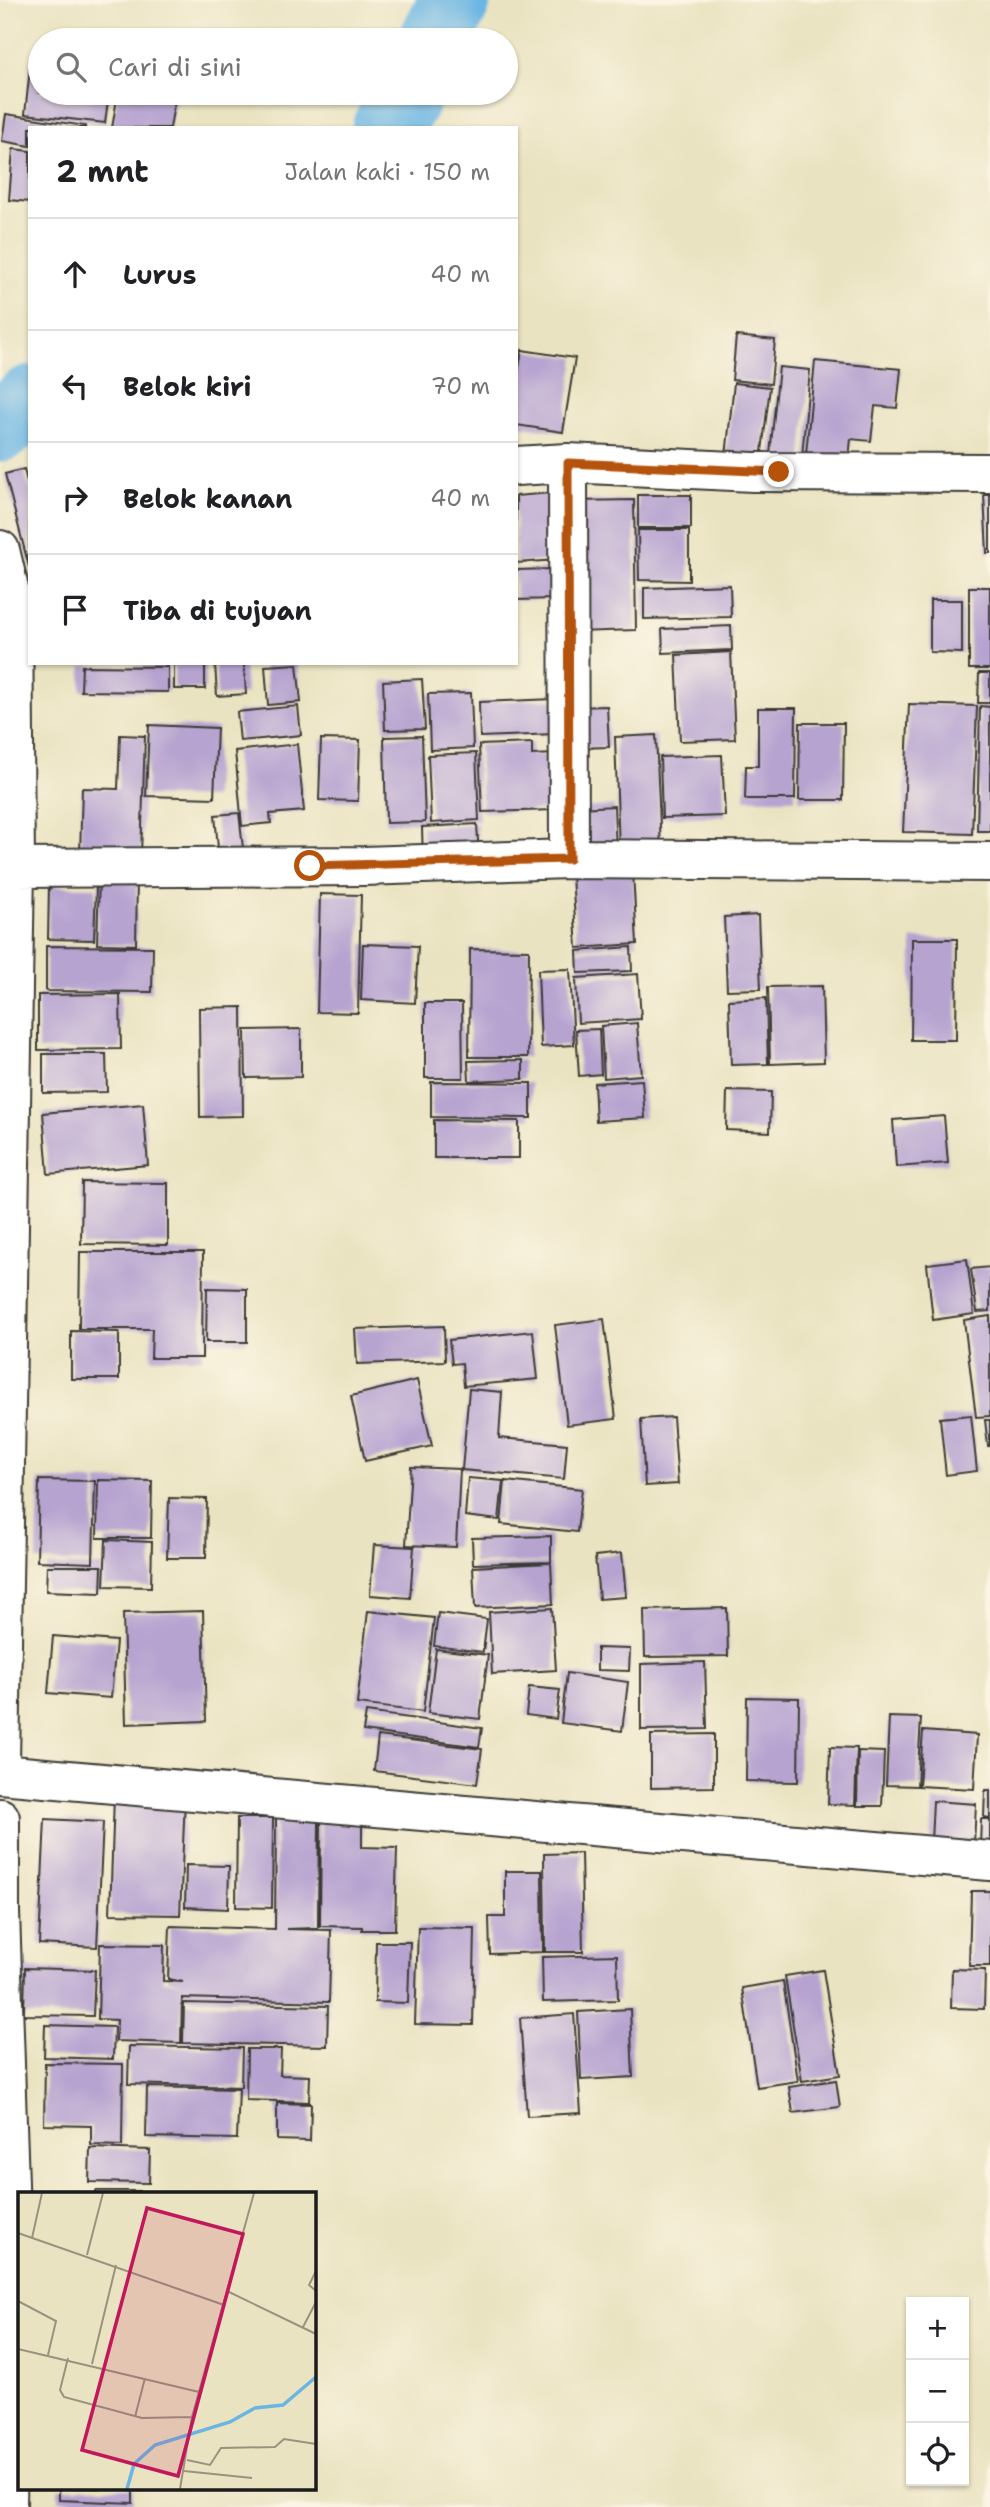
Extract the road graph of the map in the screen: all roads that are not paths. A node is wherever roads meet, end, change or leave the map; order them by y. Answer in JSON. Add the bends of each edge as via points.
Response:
{"nodes":[{"id":1,"x":568,"y":463,"type":"junction"},
{"id":2,"x":518,"y":466,"type":"edge"},
{"id":3,"x":990,"y":473,"type":"edge"},
{"id":4,"x":0,"y":550,"type":"edge"},
{"id":5,"x":22,"y":602,"type":"edge"},
{"id":6,"x":569,"y":859,"type":"junction"},
{"id":7,"x":990,"y":862,"type":"edge"},
{"id":8,"x":15,"y":868,"type":"junction"},
{"id":9,"x":0,"y":1763,"type":"edge"},
{"id":10,"x":0,"y":1774,"type":"edge"},
{"id":11,"x":0,"y":1818,"type":"edge"},
{"id":12,"x":990,"y":1861,"type":"edge"},
{"id":13,"x":0,"y":1912,"type":"edge"},
{"id":14,"x":7,"y":2507,"type":"edge"}],
"edges":[{"from":1,"to":2,"type":"street"},
{"from":1,"to":3,"type":"street","via":[[753,472]]},
{"from":1,"to":6,"type":"street"},
{"from":4,"to":5,"type":"street"},
{"from":5,"to":8,"type":"street"},
{"from":6,"to":7,"type":"street"},
{"from":6,"to":8,"type":"street","via":[[364,866]]},
{"from":8,"to":9,"type":"street"},
{"from":10,"to":12,"type":"street"},
{"from":11,"to":13,"type":"street"},
{"from":13,"to":14,"type":"street","via":[[12,2245]]}]}
